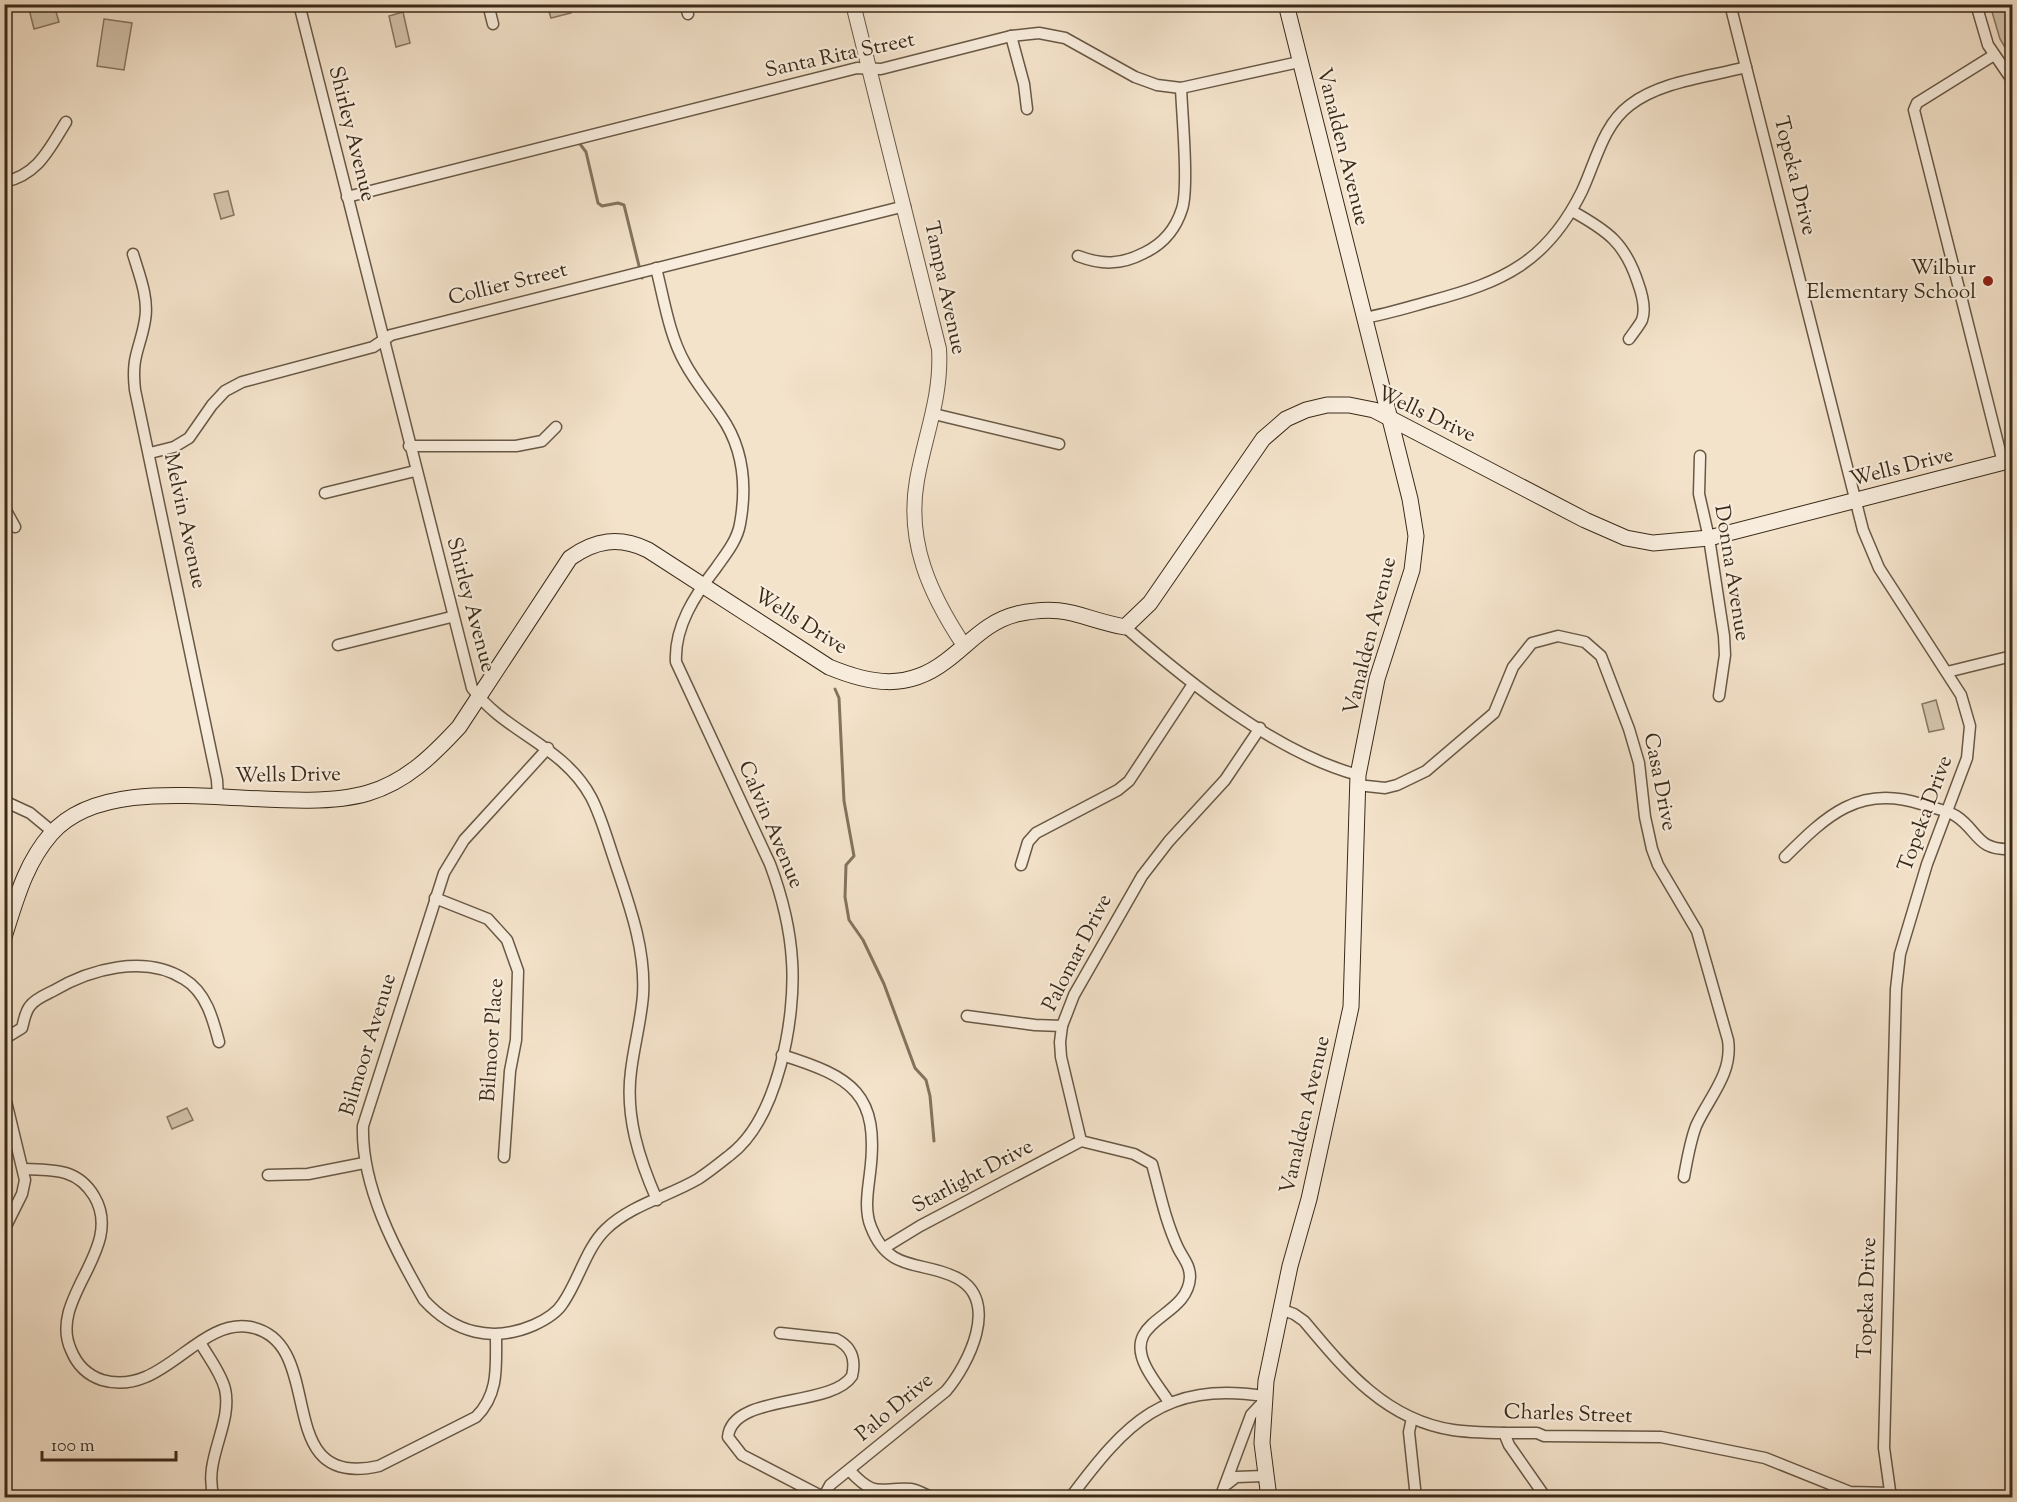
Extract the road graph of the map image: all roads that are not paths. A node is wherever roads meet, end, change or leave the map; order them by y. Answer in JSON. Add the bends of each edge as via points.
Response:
{"nodes":[{"id":1,"x":298,"y":4,"type":"edge"},
{"id":2,"x":488,"y":4,"type":"edge"},
{"id":3,"x":853,"y":4,"type":"edge"},
{"id":4,"x":1286,"y":4,"type":"edge"},
{"id":5,"x":1730,"y":4,"type":"edge"},
{"id":6,"x":1976,"y":4,"type":"edge"},
{"id":7,"x":493,"y":24,"type":"dead end"},
{"id":8,"x":1011,"y":36,"type":"junction"},
{"id":9,"x":1995,"y":55,"type":"junction"},
{"id":10,"x":1299,"y":62,"type":"junction"},
{"id":11,"x":1746,"y":67,"type":"junction"},
{"id":12,"x":869,"y":68,"type":"junction"},
{"id":13,"x":2013,"y":80,"type":"edge"},
{"id":14,"x":1181,"y":88,"type":"junction"},
{"id":15,"x":1027,"y":109,"type":"dead end"},
{"id":16,"x":66,"y":122,"type":"dead end"},
{"id":17,"x":4,"y":182,"type":"edge"},
{"id":18,"x":347,"y":197,"type":"junction"},
{"id":19,"x":905,"y":206,"type":"junction"},
{"id":20,"x":1572,"y":211,"type":"junction"},
{"id":21,"x":134,"y":254,"type":"dead end"},
{"id":22,"x":1078,"y":256,"type":"dead end"},
{"id":23,"x":656,"y":268,"type":"junction"},
{"id":24,"x":1364,"y":318,"type":"junction"},
{"id":25,"x":1629,"y":339,"type":"dead end"},
{"id":26,"x":382,"y":340,"type":"junction"},
{"id":27,"x":934,"y":414,"type":"junction"},
{"id":28,"x":1389,"y":416,"type":"junction"},
{"id":29,"x":556,"y":427,"type":"dead end"},
{"id":30,"x":1059,"y":444,"type":"dead end"},
{"id":31,"x":408,"y":446,"type":"junction"},
{"id":32,"x":150,"y":453,"type":"junction"},
{"id":33,"x":1700,"y":456,"type":"dead end"},
{"id":34,"x":2008,"y":461,"type":"edge"},
{"id":35,"x":415,"y":471,"type":"junction"},
{"id":36,"x":325,"y":493,"type":"dead end"},
{"id":37,"x":1855,"y":501,"type":"junction"},
{"id":38,"x":4,"y":507,"type":"edge"},
{"id":39,"x":15,"y":526,"type":"dead end"},
{"id":40,"x":1709,"y":538,"type":"junction"},
{"id":41,"x":703,"y":586,"type":"junction"},
{"id":42,"x":451,"y":617,"type":"junction"},
{"id":43,"x":1125,"y":627,"type":"junction"},
{"id":44,"x":963,"y":644,"type":"junction"},
{"id":45,"x":338,"y":645,"type":"dead end"},
{"id":46,"x":2013,"y":656,"type":"edge"},
{"id":47,"x":1947,"y":672,"type":"junction"},
{"id":48,"x":1192,"y":684,"type":"junction"},
{"id":49,"x":478,"y":696,"type":"junction"},
{"id":50,"x":1719,"y":696,"type":"dead end"},
{"id":51,"x":1260,"y":728,"type":"junction"},
{"id":52,"x":548,"y":748,"type":"junction"},
{"id":53,"x":1358,"y":780,"type":"junction"},
{"id":54,"x":218,"y":798,"type":"junction"},
{"id":55,"x":4,"y":801,"type":"edge"},
{"id":56,"x":1947,"y":812,"type":"junction"},
{"id":57,"x":53,"y":832,"type":"junction"},
{"id":58,"x":2013,"y":849,"type":"edge"},
{"id":59,"x":1785,"y":857,"type":"dead end"},
{"id":60,"x":1021,"y":865,"type":"dead end"},
{"id":61,"x":435,"y":898,"type":"junction"},
{"id":62,"x":4,"y":937,"type":"edge"},
{"id":63,"x":967,"y":1016,"type":"dead end"},
{"id":64,"x":1062,"y":1026,"type":"junction"},
{"id":65,"x":4,"y":1039,"type":"edge"},
{"id":66,"x":219,"y":1042,"type":"dead end"},
{"id":67,"x":782,"y":1055,"type":"junction"},
{"id":68,"x":4,"y":1093,"type":"edge"},
{"id":69,"x":1081,"y":1141,"type":"junction"},
{"id":70,"x":504,"y":1157,"type":"dead end"},
{"id":71,"x":364,"y":1163,"type":"junction"},
{"id":72,"x":23,"y":1169,"type":"junction"},
{"id":73,"x":268,"y":1175,"type":"dead end"},
{"id":74,"x":1684,"y":1177,"type":"dead end"},
{"id":75,"x":657,"y":1200,"type":"junction"},
{"id":76,"x":4,"y":1230,"type":"edge"},
{"id":77,"x":884,"y":1248,"type":"junction"},
{"id":78,"x":1280,"y":1309,"type":"junction"},
{"id":79,"x":780,"y":1333,"type":"dead end"},
{"id":80,"x":496,"y":1336,"type":"junction"},
{"id":81,"x":201,"y":1344,"type":"junction"},
{"id":82,"x":1264,"y":1399,"type":"junction"},
{"id":83,"x":1169,"y":1402,"type":"junction"},
{"id":84,"x":1412,"y":1418,"type":"junction"},
{"id":85,"x":1504,"y":1433,"type":"junction"},
{"id":86,"x":850,"y":1471,"type":"junction"},
{"id":87,"x":1264,"y":1476,"type":"junction"},
{"id":88,"x":1227,"y":1484,"type":"junction"},
{"id":89,"x":1891,"y":1495,"type":"edge"},
{"id":90,"x":214,"y":1497,"type":"edge"},
{"id":91,"x":823,"y":1497,"type":"edge"},
{"id":92,"x":933,"y":1497,"type":"edge"},
{"id":93,"x":1070,"y":1497,"type":"edge"},
{"id":94,"x":1220,"y":1497,"type":"edge"},
{"id":95,"x":1269,"y":1497,"type":"edge"},
{"id":96,"x":1416,"y":1497,"type":"edge"},
{"id":97,"x":1546,"y":1497,"type":"edge"}],
"edges":[{"from":1,"to":18,"type":"street","name":"Shirley Avenue"},
{"from":2,"to":7,"type":"street"},
{"from":3,"to":12,"type":"street","name":"Tampa Avenue"},
{"from":4,"to":10,"type":"main road","name":"Vanalden Avenue"},
{"from":5,"to":11,"type":"street","name":"Topeka Drive"},
{"from":6,"to":9,"type":"street","via":[[1983,33]]},
{"from":8,"to":12,"type":"street","name":"Santa Rita Street","via":[[881,69]]},
{"from":8,"to":14,"type":"street","name":"Santa Rita Street","via":[[1039,33],[1065,38],[1135,77]]},
{"from":8,"to":15,"type":"street"},
{"from":9,"to":13,"type":"street"},
{"from":9,"to":34,"type":"street","via":[[1917,103],[1914,110]]},
{"from":10,"to":14,"type":"street","name":"Santa Rita Street"},
{"from":10,"to":24,"type":"main road","name":"Vanalden Avenue"},
{"from":11,"to":20,"type":"street","via":[[1651,92],[1629,105],[1611,124]]},
{"from":11,"to":37,"type":"street","name":"Topeka Drive"},
{"from":12,"to":18,"type":"street","name":"Santa Rita Street"},
{"from":12,"to":19,"type":"street","name":"Tampa Avenue"},
{"from":14,"to":22,"type":"street","via":[[1183,206],[1174,228],[1155,248],[1134,259],[1098,263]]},
{"from":16,"to":17,"type":"street","via":[[30,173]]},
{"from":18,"to":26,"type":"street","name":"Shirley Avenue"},
{"from":19,"to":23,"type":"street","name":"Collier Street"},
{"from":19,"to":27,"type":"street","name":"Tampa Avenue","via":[[937,334],[940,367]]},
{"from":20,"to":24,"type":"street","via":[[1540,251],[1480,288]]},
{"from":20,"to":25,"type":"street","via":[[1616,239],[1631,261],[1643,305],[1642,320]]},
{"from":21,"to":32,"type":"street","name":"Melvin Avenue","via":[[146,319],[132,369]]},
{"from":23,"to":26,"type":"street","name":"Collier Street","via":[[391,334]]},
{"from":23,"to":41,"type":"street","name":"Calvin Avenue","via":[[684,363],[722,416],[744,468],[740,528]]},
{"from":24,"to":28,"type":"main road","name":"Vanalden Avenue"},
{"from":26,"to":31,"type":"street","name":"Shirley Avenue"},
{"from":26,"to":32,"type":"street","name":"Collier Street","via":[[373,347],[242,382],[225,391],[189,438],[174,447]]},
{"from":27,"to":30,"type":"street"},
{"from":27,"to":44,"type":"street","name":"Tampa Avenue","via":[[914,498],[916,541],[930,587]]},
{"from":28,"to":40,"type":"main road","name":"Wells Drive","via":[[1626,538],[1653,543]]},
{"from":28,"to":43,"type":"main road","name":"Wells Drive","via":[[1349,405],[1327,405],[1286,419],[1263,440],[1150,603]]},
{"from":28,"to":53,"type":"main road","name":"Vanalden Avenue","via":[[1416,536],[1412,570],[1377,680]]},
{"from":29,"to":31,"type":"street","via":[[542,441],[516,446]]},
{"from":31,"to":35,"type":"street","name":"Shirley Avenue"},
{"from":32,"to":54,"type":"street","name":"Melvin Avenue"},
{"from":33,"to":40,"type":"street","name":"Donna Avenue","via":[[1699,494]]},
{"from":34,"to":37,"type":"main road","name":"Wells Drive"},
{"from":35,"to":36,"type":"street"},
{"from":35,"to":42,"type":"street","name":"Shirley Avenue"},
{"from":37,"to":40,"type":"main road","name":"Wells Drive"},
{"from":37,"to":47,"type":"street","name":"Topeka Drive","via":[[1878,568]]},
{"from":38,"to":39,"type":"street"},
{"from":40,"to":50,"type":"street","name":"Donna Avenue","via":[[1724,636]]},
{"from":41,"to":44,"type":"main road","name":"Wells Drive","via":[[829,667],[860,680],[880,683],[910,679],[946,661]]},
{"from":41,"to":49,"type":"main road","name":"Wells Drive","via":[[638,545],[619,540],[591,545],[562,568]]},
{"from":41,"to":67,"type":"street","name":"Calvin Avenue","via":[[680,628],[675,643],[676,662],[782,895],[792,963],[791,1004]]},
{"from":42,"to":45,"type":"street"},
{"from":42,"to":49,"type":"street","name":"Shirley Avenue","via":[[472,688]]},
{"from":43,"to":44,"type":"main road","name":"Wells Drive","via":[[1081,613],[1039,610],[993,623]]},
{"from":43,"to":48,"type":"street","name":"Casa Drive"},
{"from":46,"to":47,"type":"street"},
{"from":47,"to":56,"type":"street","name":"Topeka Drive","via":[[1966,708],[1970,734],[1967,758]]},
{"from":48,"to":51,"type":"street","name":"Casa Drive"},
{"from":48,"to":60,"type":"street","via":[[1129,781],[1119,790],[1036,832],[1028,842]]},
{"from":49,"to":52,"type":"street","name":"Shirley Avenue","via":[[487,708]]},
{"from":49,"to":54,"type":"main road","name":"Wells Drive","via":[[459,727],[436,752],[403,778],[385,786],[346,798],[315,801]]},
{"from":51,"to":53,"type":"street","name":"Casa Drive"},
{"from":51,"to":64,"type":"street","name":"Palomar Drive","via":[[1225,780],[1142,876],[1074,994]]},
{"from":52,"to":61,"type":"street","name":"Bilmoor Avenue","via":[[464,840],[444,873]]},
{"from":52,"to":75,"type":"street","name":"Shirley Avenue","via":[[577,775],[592,799],[634,922],[643,994],[630,1072],[630,1105],[633,1132]]},
{"from":53,"to":74,"type":"street","name":"Casa Drive","via":[[1385,788],[1426,771],[1494,713],[1513,667],[1532,644],[1548,637],[1573,638],[1586,642],[1601,656],[1639,764],[1652,849],[1697,931],[1728,1040],[1726,1074],[1696,1128]]},
{"from":53,"to":78,"type":"main road","name":"Vanalden Avenue","via":[[1351,1007],[1310,1199]]},
{"from":54,"to":57,"type":"main road","name":"Wells Drive","via":[[120,798],[82,813]]},
{"from":55,"to":57,"type":"street","via":[[30,813]]},
{"from":56,"to":58,"type":"street","via":[[1990,847]]},
{"from":56,"to":59,"type":"street","via":[[1888,797],[1851,804],[1821,822]]},
{"from":56,"to":89,"type":"street","name":"Topeka Drive","via":[[1910,919],[1896,989],[1884,1448]]},
{"from":57,"to":62,"type":"main road","name":"Wells Drive","via":[[27,869]]},
{"from":61,"to":70,"type":"street","name":"Bilmoor Place","via":[[488,919],[507,940],[518,971],[516,1040]]},
{"from":61,"to":71,"type":"street","name":"Bilmoor Avenue","via":[[367,1108],[363,1126]]},
{"from":63,"to":64,"type":"street"},
{"from":64,"to":69,"type":"street","name":"Palomar Drive","via":[[1061,1057]]},
{"from":65,"to":66,"type":"street","via":[[22,1028],[33,1002],[63,985],[88,974],[145,965],[163,968],[186,980],[209,1009]]},
{"from":67,"to":75,"type":"street","name":"Calvin Avenue","via":[[771,1095],[756,1125],[734,1152],[698,1179]]},
{"from":67,"to":77,"type":"street","name":"Palo Drive","via":[[827,1069],[849,1084],[866,1106],[874,1135],[868,1216],[871,1229]]},
{"from":68,"to":72,"type":"street"},
{"from":69,"to":77,"type":"street","name":"Starlight Drive"},
{"from":69,"to":83,"type":"street","via":[[1134,1155],[1152,1164],[1161,1208],[1190,1267],[1185,1297],[1154,1321],[1142,1336],[1145,1365]]},
{"from":71,"to":73,"type":"street","via":[[308,1174]]},
{"from":71,"to":80,"type":"street","name":"Bilmoor Avenue","via":[[373,1193],[424,1300],[454,1325]]},
{"from":72,"to":76,"type":"street","via":[[22,1194]]},
{"from":72,"to":81,"type":"street","via":[[69,1172],[87,1185],[98,1203],[102,1223],[99,1244],[68,1316],[66,1331],[77,1363],[91,1377],[112,1383],[136,1382]]},
{"from":75,"to":80,"type":"street","name":"Calvin Avenue","via":[[606,1229],[561,1306],[532,1326]]},
{"from":77,"to":86,"type":"street","name":"Palo Drive","via":[[900,1262],[958,1278],[976,1302],[979,1327],[958,1377],[946,1391]]},
{"from":78,"to":82,"type":"main road","name":"Vanalden Avenue"},
{"from":78,"to":84,"type":"street","name":"Charles Street","via":[[1304,1321],[1360,1385]]},
{"from":79,"to":91,"type":"street","name":"Palo Drive","via":[[844,1342],[853,1356],[852,1376],[842,1386],[735,1419],[728,1437],[742,1455]]},
{"from":80,"to":81,"type":"street","via":[[496,1372],[488,1406],[468,1423],[364,1470],[336,1466],[314,1447],[290,1360],[274,1338],[263,1330],[231,1328]]},
{"from":81,"to":90,"type":"street","via":[[220,1377],[226,1403],[210,1472]]},
{"from":82,"to":83,"type":"street","via":[[1226,1392],[1190,1395]]},
{"from":82,"to":87,"type":"main road","name":"Vanalden Avenue"},
{"from":82,"to":88,"type":"street","via":[[1251,1415]]},
{"from":83,"to":93,"type":"street","via":[[1123,1434]]},
{"from":84,"to":85,"type":"street","name":"Charles Street","via":[[1452,1430]]},
{"from":84,"to":96,"type":"street","via":[[1408,1432]]},
{"from":85,"to":89,"type":"street","name":"Charles Street","via":[[1661,1437],[1765,1458],[1850,1492]]},
{"from":85,"to":97,"type":"street"},
{"from":86,"to":91,"type":"street","name":"Palo Drive","via":[[830,1485]]},
{"from":86,"to":92,"type":"street","via":[[864,1486],[881,1492],[913,1489]]},
{"from":87,"to":88,"type":"street","via":[[1236,1477]]},
{"from":87,"to":95,"type":"main road","name":"Vanalden Avenue"},
{"from":88,"to":94,"type":"street"}]}
